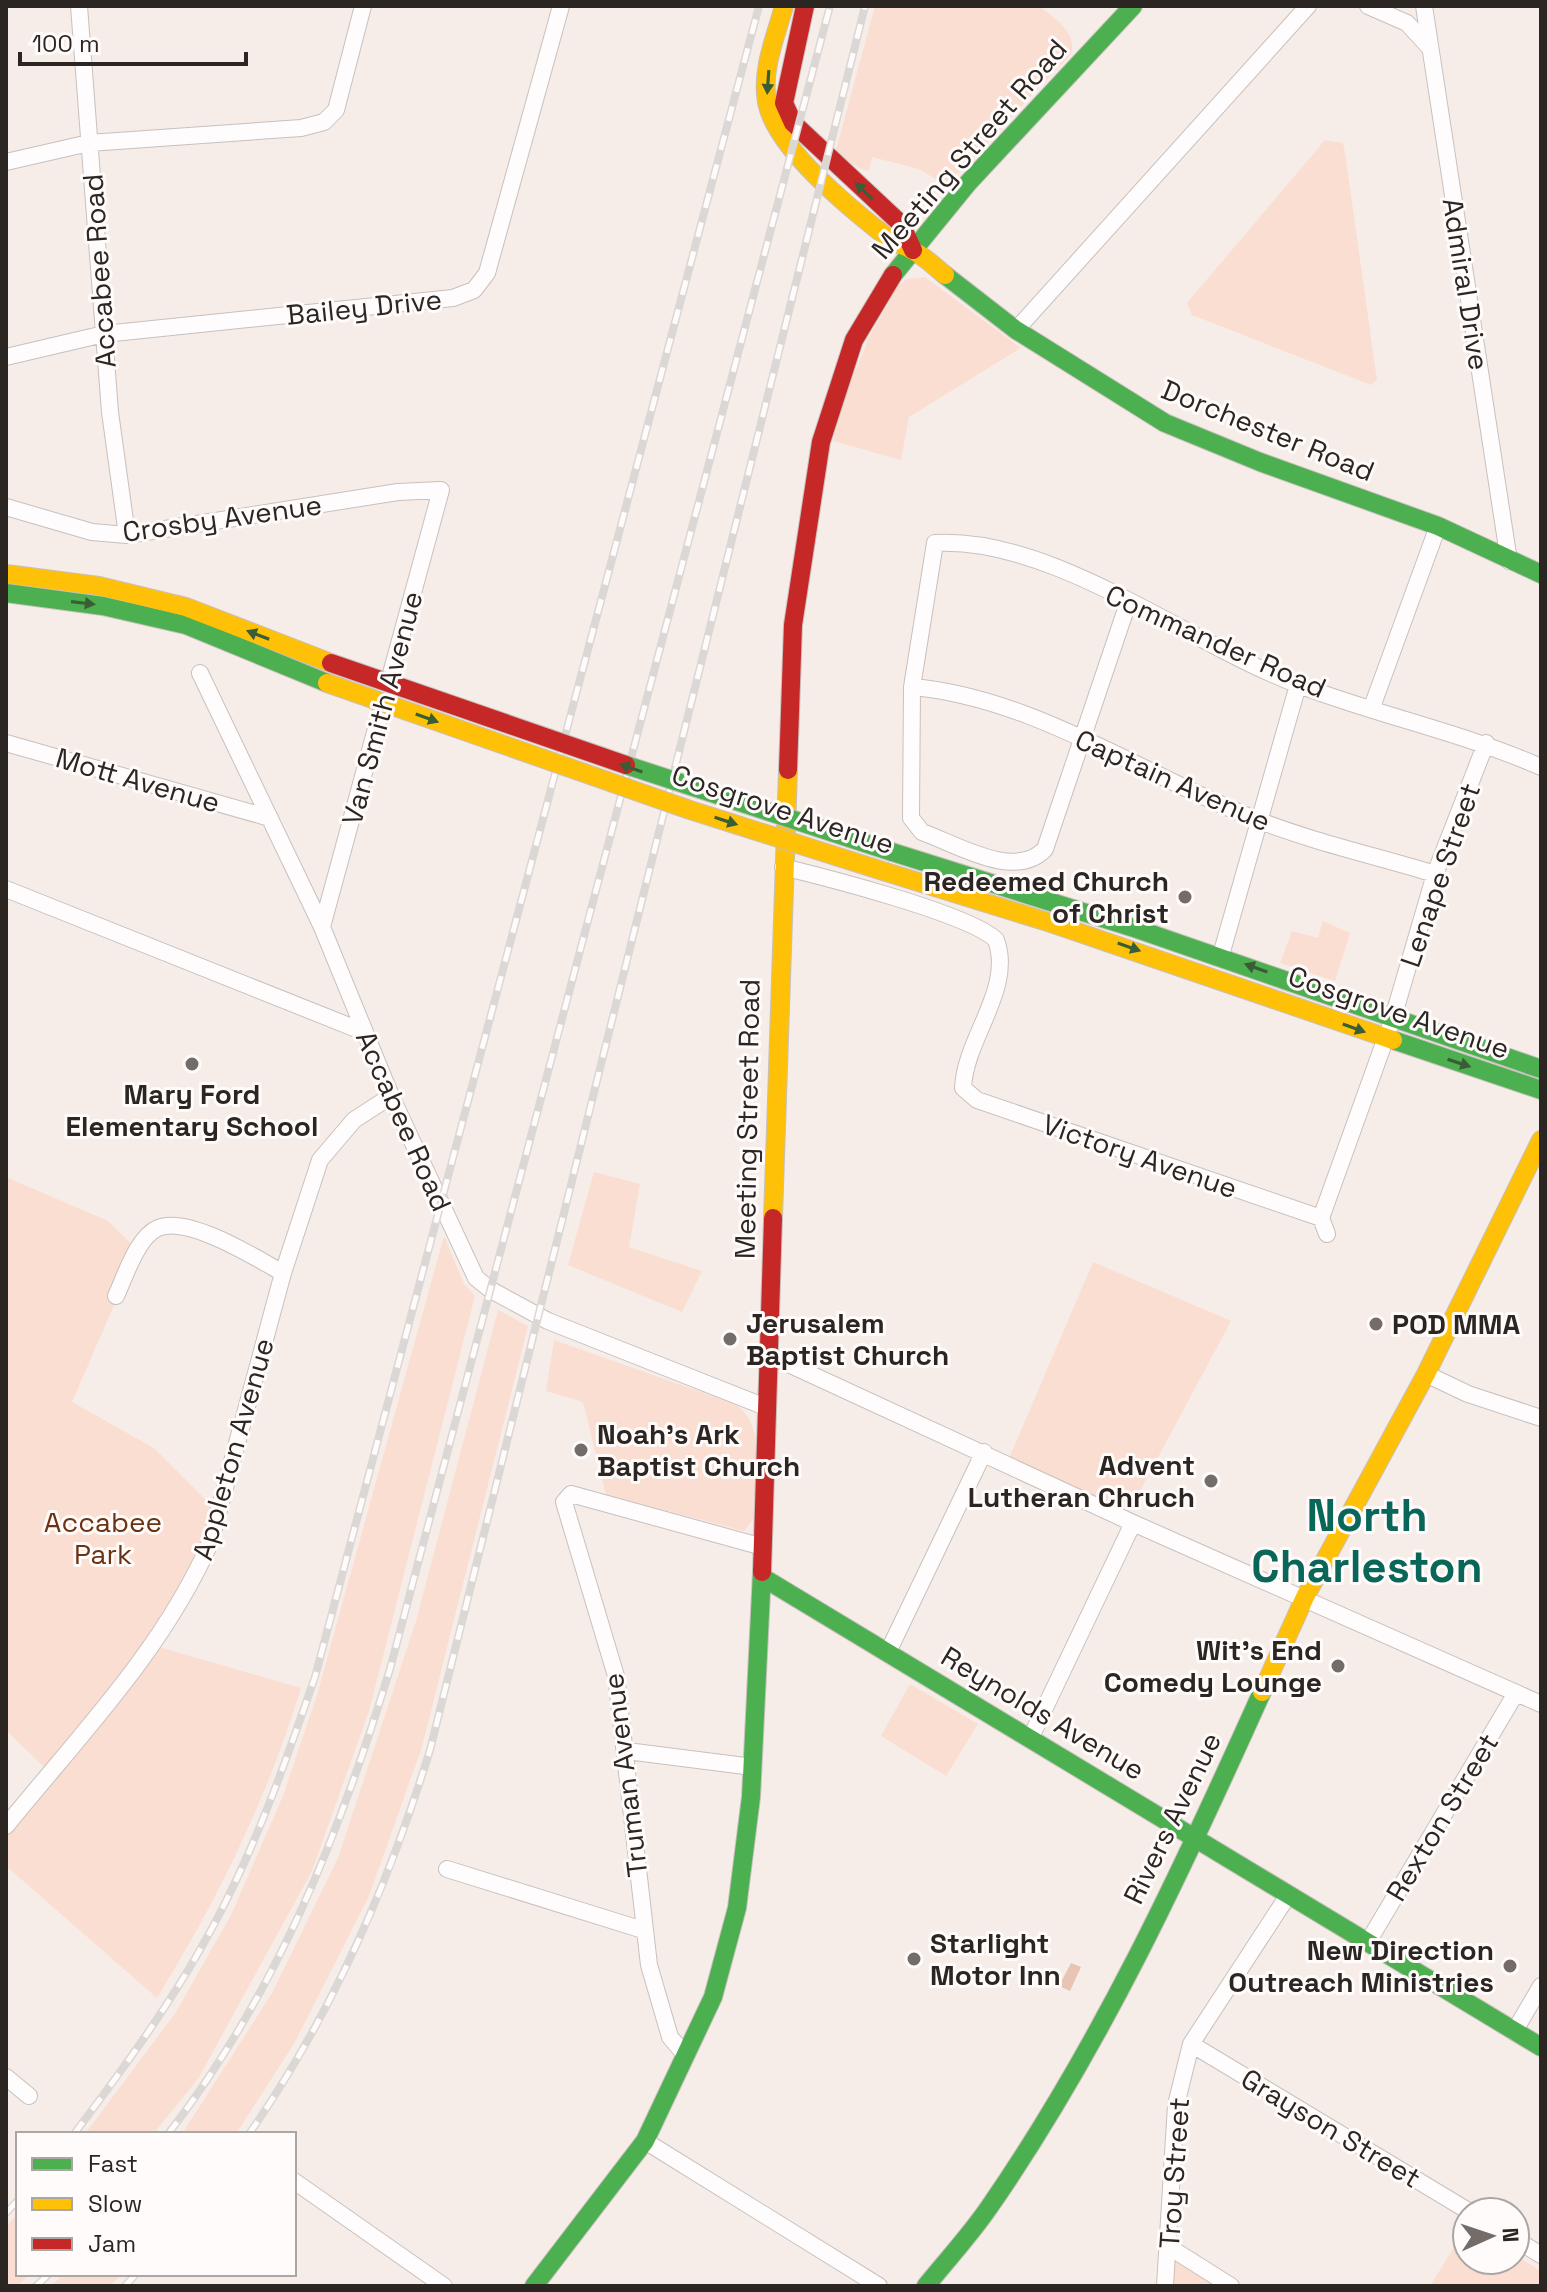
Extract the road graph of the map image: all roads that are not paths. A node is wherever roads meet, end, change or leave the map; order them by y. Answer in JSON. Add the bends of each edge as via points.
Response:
{"nodes":[{"id":1,"x":79,"y":6,"type":"edge"},
{"id":2,"x":363,"y":6,"type":"edge"},
{"id":3,"x":561,"y":6,"type":"edge"},
{"id":4,"x":784,"y":6,"type":"edge"},
{"id":5,"x":805,"y":6,"type":"edge"},
{"id":6,"x":1133,"y":6,"type":"edge"},
{"id":7,"x":1368,"y":6,"type":"edge"},
{"id":8,"x":1424,"y":6,"type":"edge"},
{"id":9,"x":1309,"y":7,"type":"edge"},
{"id":10,"x":1429,"y":47,"type":"junction"},
{"id":11,"x":89,"y":143,"type":"junction"},
{"id":12,"x":6,"y":162,"type":"edge"},
{"id":13,"x":913,"y":250,"type":"junction"},
{"id":14,"x":1016,"y":330,"type":"junction"},
{"id":15,"x":104,"y":334,"type":"junction"},
{"id":16,"x":6,"y":357,"type":"edge"},
{"id":17,"x":441,"y":490,"type":"joint"},
{"id":18,"x":6,"y":507,"type":"edge"},
{"id":19,"x":1438,"y":526,"type":"junction"},
{"id":20,"x":127,"y":535,"type":"junction"},
{"id":21,"x":1509,"y":561,"type":"junction"},
{"id":22,"x":6,"y":574,"type":"edge"},
{"id":23,"x":1541,"y":574,"type":"edge"},
{"id":24,"x":6,"y":593,"type":"edge"},
{"id":25,"x":1128,"y":603,"type":"junction"},
{"id":26,"x":200,"y":673,"type":"dead end"},
{"id":27,"x":1298,"y":685,"type":"junction"},
{"id":28,"x":912,"y":687,"type":"junction"},
{"id":29,"x":1372,"y":707,"type":"junction"},
{"id":30,"x":1079,"y":740,"type":"junction"},
{"id":31,"x":6,"y":743,"type":"edge"},
{"id":32,"x":1486,"y":743,"type":"junction"},
{"id":33,"x":1541,"y":767,"type":"edge"},
{"id":34,"x":270,"y":818,"type":"junction"},
{"id":35,"x":1257,"y":820,"type":"junction"},
{"id":36,"x":783,"y":867,"type":"junction"},
{"id":37,"x":1435,"y":874,"type":"junction"},
{"id":38,"x":6,"y":889,"type":"edge"},
{"id":39,"x":322,"y":927,"type":"junction"},
{"id":40,"x":1221,"y":955,"type":"junction"},
{"id":41,"x":1393,"y":1018,"type":"junction"},
{"id":42,"x":364,"y":1032,"type":"junction"},
{"id":43,"x":1385,"y":1039,"type":"junction"},
{"id":44,"x":1541,"y":1069,"type":"edge"},
{"id":45,"x":1541,"y":1090,"type":"edge"},
{"id":46,"x":391,"y":1096,"type":"junction"},
{"id":47,"x":1541,"y":1140,"type":"edge"},
{"id":48,"x":1324,"y":1226,"type":"joint"},
{"id":49,"x":283,"y":1273,"type":"junction"},
{"id":50,"x":116,"y":1296,"type":"dead end"},
{"id":51,"x":769,"y":1355,"type":"junction"},
{"id":52,"x":1426,"y":1374,"type":"junction"},
{"id":53,"x":768,"y":1408,"type":"junction"},
{"id":54,"x":1541,"y":1418,"type":"edge"},
{"id":55,"x":984,"y":1452,"type":"junction"},
{"id":56,"x":1133,"y":1523,"type":"junction"},
{"id":57,"x":763,"y":1547,"type":"junction"},
{"id":58,"x":762,"y":1577,"type":"junction"},
{"id":59,"x":1305,"y":1597,"type":"junction"},
{"id":60,"x":888,"y":1652,"type":"junction"},
{"id":61,"x":1516,"y":1693,"type":"junction"},
{"id":62,"x":1541,"y":1704,"type":"edge"},
{"id":63,"x":1030,"y":1739,"type":"junction"},
{"id":64,"x":627,"y":1751,"type":"junction"},
{"id":65,"x":753,"y":1767,"type":"junction"},
{"id":66,"x":6,"y":1826,"type":"edge"},
{"id":67,"x":1197,"y":1838,"type":"junction"},
{"id":68,"x":447,"y":1869,"type":"dead end"},
{"id":69,"x":1287,"y":1897,"type":"junction"},
{"id":70,"x":643,"y":1930,"type":"junction"},
{"id":71,"x":1368,"y":1942,"type":"junction"},
{"id":72,"x":1541,"y":1986,"type":"edge"},
{"id":73,"x":1514,"y":2032,"type":"junction"},
{"id":74,"x":1191,"y":2044,"type":"junction"},
{"id":75,"x":1541,"y":2047,"type":"edge"},
{"id":76,"x":686,"y":2056,"type":"junction"},
{"id":77,"x":6,"y":2077,"type":"edge"},
{"id":78,"x":29,"y":2096,"type":"dead end"},
{"id":79,"x":645,"y":2141,"type":"junction"},
{"id":80,"x":296,"y":2182,"type":"edge"},
{"id":81,"x":1451,"y":2201,"type":"edge"},
{"id":82,"x":1169,"y":2247,"type":"junction"},
{"id":83,"x":444,"y":2286,"type":"edge"},
{"id":84,"x":534,"y":2286,"type":"edge"},
{"id":85,"x":879,"y":2286,"type":"edge"},
{"id":86,"x":926,"y":2286,"type":"edge"},
{"id":87,"x":1165,"y":2286,"type":"edge"},
{"id":88,"x":1231,"y":2286,"type":"edge"}],
"edges":[{"from":1,"to":11,"type":"street","name":"Accabee Road"},
{"from":2,"to":11,"type":"street","via":[[336,110],[324,122]]},
{"from":3,"to":15,"type":"street","name":"Bailey Drive","via":[[487,273],[474,290],[453,298]]},
{"from":4,"to":13,"type":"main road","name":"Dorchester Road","one_way":true,"via":[[767,76],[767,106],[780,136],[891,240]]},
{"from":13,"to":5,"type":"main road","name":"Dorchester Road","one_way":true,"via":[[901,224],[793,123],[784,103]]},
{"from":6,"to":13,"type":"main road","name":"Meeting Street Road","via":[[968,183]]},
{"from":7,"to":10,"type":"street","via":[[1407,23]]},
{"from":8,"to":10,"type":"street","name":"Admiral Drive"},
{"from":9,"to":14,"type":"street"},
{"from":10,"to":21,"type":"street","name":"Admiral Drive"},
{"from":11,"to":12,"type":"street"},
{"from":11,"to":15,"type":"street","name":"Accabee Road"},
{"from":13,"to":14,"type":"main road","name":"Dorchester Road"},
{"from":13,"to":36,"type":"main road","name":"Meeting Street Road","via":[[854,340],[821,442],[793,625]]},
{"from":14,"to":19,"type":"main road","name":"Dorchester Road","via":[[1165,423]]},
{"from":15,"to":16,"type":"street","name":"Bailey Drive"},
{"from":15,"to":20,"type":"street","name":"Accabee Road"},
{"from":17,"to":20,"type":"street","name":"Crosby Avenue","via":[[398,492]]},
{"from":17,"to":39,"type":"street","name":"Van Smith Avenue"},
{"from":18,"to":20,"type":"street","name":"Crosby Avenue","via":[[92,532]]},
{"from":19,"to":21,"type":"main road","name":"Dorchester Road"},
{"from":19,"to":29,"type":"street"},
{"from":21,"to":23,"type":"main road","name":"Dorchester Road"},
{"from":40,"to":22,"type":"main road","name":"Cosgrove Avenue","one_way":true,"bridge":true,"via":[[524,732],[186,607],[99,586]]},
{"from":24,"to":43,"type":"main road","name":"Cosgrove Avenue","one_way":true,"bridge":true,"via":[[103,606],[186,625],[327,683],[690,810],[1029,912]]},
{"from":25,"to":27,"type":"street","name":"Commander Road"},
{"from":25,"to":28,"type":"street","name":"Commander Road","via":[[1057,567],[969,541],[935,543]]},
{"from":25,"to":30,"type":"street"},
{"from":26,"to":34,"type":"street","name":"Accabee Road"},
{"from":27,"to":29,"type":"street","name":"Commander Road"},
{"from":27,"to":35,"type":"street"},
{"from":28,"to":30,"type":"street","name":"Captain Avenue","via":[[953,691],[1046,722]]},
{"from":28,"to":30,"type":"street","via":[[911,818],[922,832],[1001,861],[1015,864],[1045,849]]},
{"from":29,"to":32,"type":"street","name":"Commander Road"},
{"from":30,"to":35,"type":"street","name":"Captain Avenue"},
{"from":31,"to":34,"type":"street","name":"Mott Avenue"},
{"from":32,"to":33,"type":"street","name":"Commander Road"},
{"from":32,"to":37,"type":"street","name":"Lenape Street"},
{"from":34,"to":39,"type":"street","name":"Accabee Road"},
{"from":35,"to":37,"type":"street","name":"Captain Avenue"},
{"from":35,"to":40,"type":"street"},
{"from":36,"to":48,"type":"street","name":"Victory Avenue","via":[[896,899],[977,927],[996,940],[1003,968],[964,1068],[963,1088],[977,1100]]},
{"from":36,"to":51,"type":"main road","name":"Meeting Street Road"},
{"from":37,"to":41,"type":"street","name":"Lenape Street"},
{"from":38,"to":42,"type":"street"},
{"from":39,"to":42,"type":"street","name":"Accabee Road"},
{"from":41,"to":40,"type":"main road","name":"Cosgrove Avenue","one_way":true},
{"from":41,"to":43,"type":"street","name":"Lenape Street"},
{"from":41,"to":44,"type":"main road","name":"Cosgrove Avenue"},
{"from":42,"to":46,"type":"street","name":"Accabee Road"},
{"from":43,"to":45,"type":"main road","name":"Cosgrove Avenue","one_way":true},
{"from":43,"to":48,"type":"street","name":"Lenape Street"},
{"from":46,"to":49,"type":"street","name":"Appleton Avenue","via":[[354,1120],[320,1160]]},
{"from":46,"to":53,"type":"street","name":"Accabee Road","via":[[456,1240],[483,1284],[548,1321]]},
{"from":47,"to":52,"type":"main road","name":"Rivers Avenue"},
{"from":49,"to":50,"type":"street","via":[[188,1227],[167,1226],[156,1229],[138,1250]]},
{"from":49,"to":66,"type":"street","name":"Appleton Avenue","via":[[210,1543],[194,1578],[164,1629]]},
{"from":51,"to":53,"type":"main road","name":"Meeting Street Road"},
{"from":51,"to":55,"type":"street"},
{"from":52,"to":54,"type":"street"},
{"from":52,"to":59,"type":"main road","name":"Rivers Avenue"},
{"from":53,"to":57,"type":"main road","name":"Meeting Street Road"},
{"from":55,"to":56,"type":"street"},
{"from":55,"to":60,"type":"street"},
{"from":56,"to":59,"type":"street"},
{"from":56,"to":63,"type":"street"},
{"from":57,"to":58,"type":"main road","name":"Meeting Street Road"},
{"from":57,"to":64,"type":"street","name":"Truman Avenue","via":[[571,1494],[564,1502],[616,1676]]},
{"from":58,"to":60,"type":"main road","name":"Reynolds Avenue"},
{"from":58,"to":65,"type":"main road","name":"Meeting Street Road"},
{"from":59,"to":61,"type":"street"},
{"from":59,"to":67,"type":"main road","name":"Rivers Avenue"},
{"from":60,"to":63,"type":"main road","name":"Reynolds Avenue"},
{"from":61,"to":62,"type":"street"},
{"from":61,"to":71,"type":"street","name":"Rexton Street"},
{"from":63,"to":67,"type":"main road","name":"Reynolds Avenue"},
{"from":64,"to":65,"type":"street"},
{"from":64,"to":70,"type":"street","name":"Truman Avenue"},
{"from":65,"to":76,"type":"main road","name":"Meeting Street Road","via":[[737,1908],[713,1997]]},
{"from":67,"to":69,"type":"main road","name":"Reynolds Avenue"},
{"from":67,"to":86,"type":"main road","name":"Rivers Avenue","via":[[1054,2108],[989,2208]]},
{"from":68,"to":70,"type":"street"},
{"from":69,"to":71,"type":"main road","name":"Reynolds Avenue"},
{"from":69,"to":74,"type":"street","name":"Troy Street"},
{"from":70,"to":76,"type":"street","name":"Truman Avenue","via":[[661,2014],[670,2037]]},
{"from":71,"to":73,"type":"main road","name":"Reynolds Avenue"},
{"from":72,"to":73,"type":"street"},
{"from":73,"to":75,"type":"main road","name":"Reynolds Avenue"},
{"from":74,"to":81,"type":"street","name":"Grayson Street"},
{"from":74,"to":82,"type":"street","name":"Troy Street","via":[[1176,2105]]},
{"from":76,"to":79,"type":"main road","name":"Meeting Street Road"},
{"from":77,"to":78,"type":"street"},
{"from":79,"to":84,"type":"main road","name":"Meeting Street Road"},
{"from":79,"to":85,"type":"street"},
{"from":80,"to":83,"type":"street"},
{"from":82,"to":87,"type":"street","name":"Troy Street"},
{"from":82,"to":88,"type":"street"}]}
